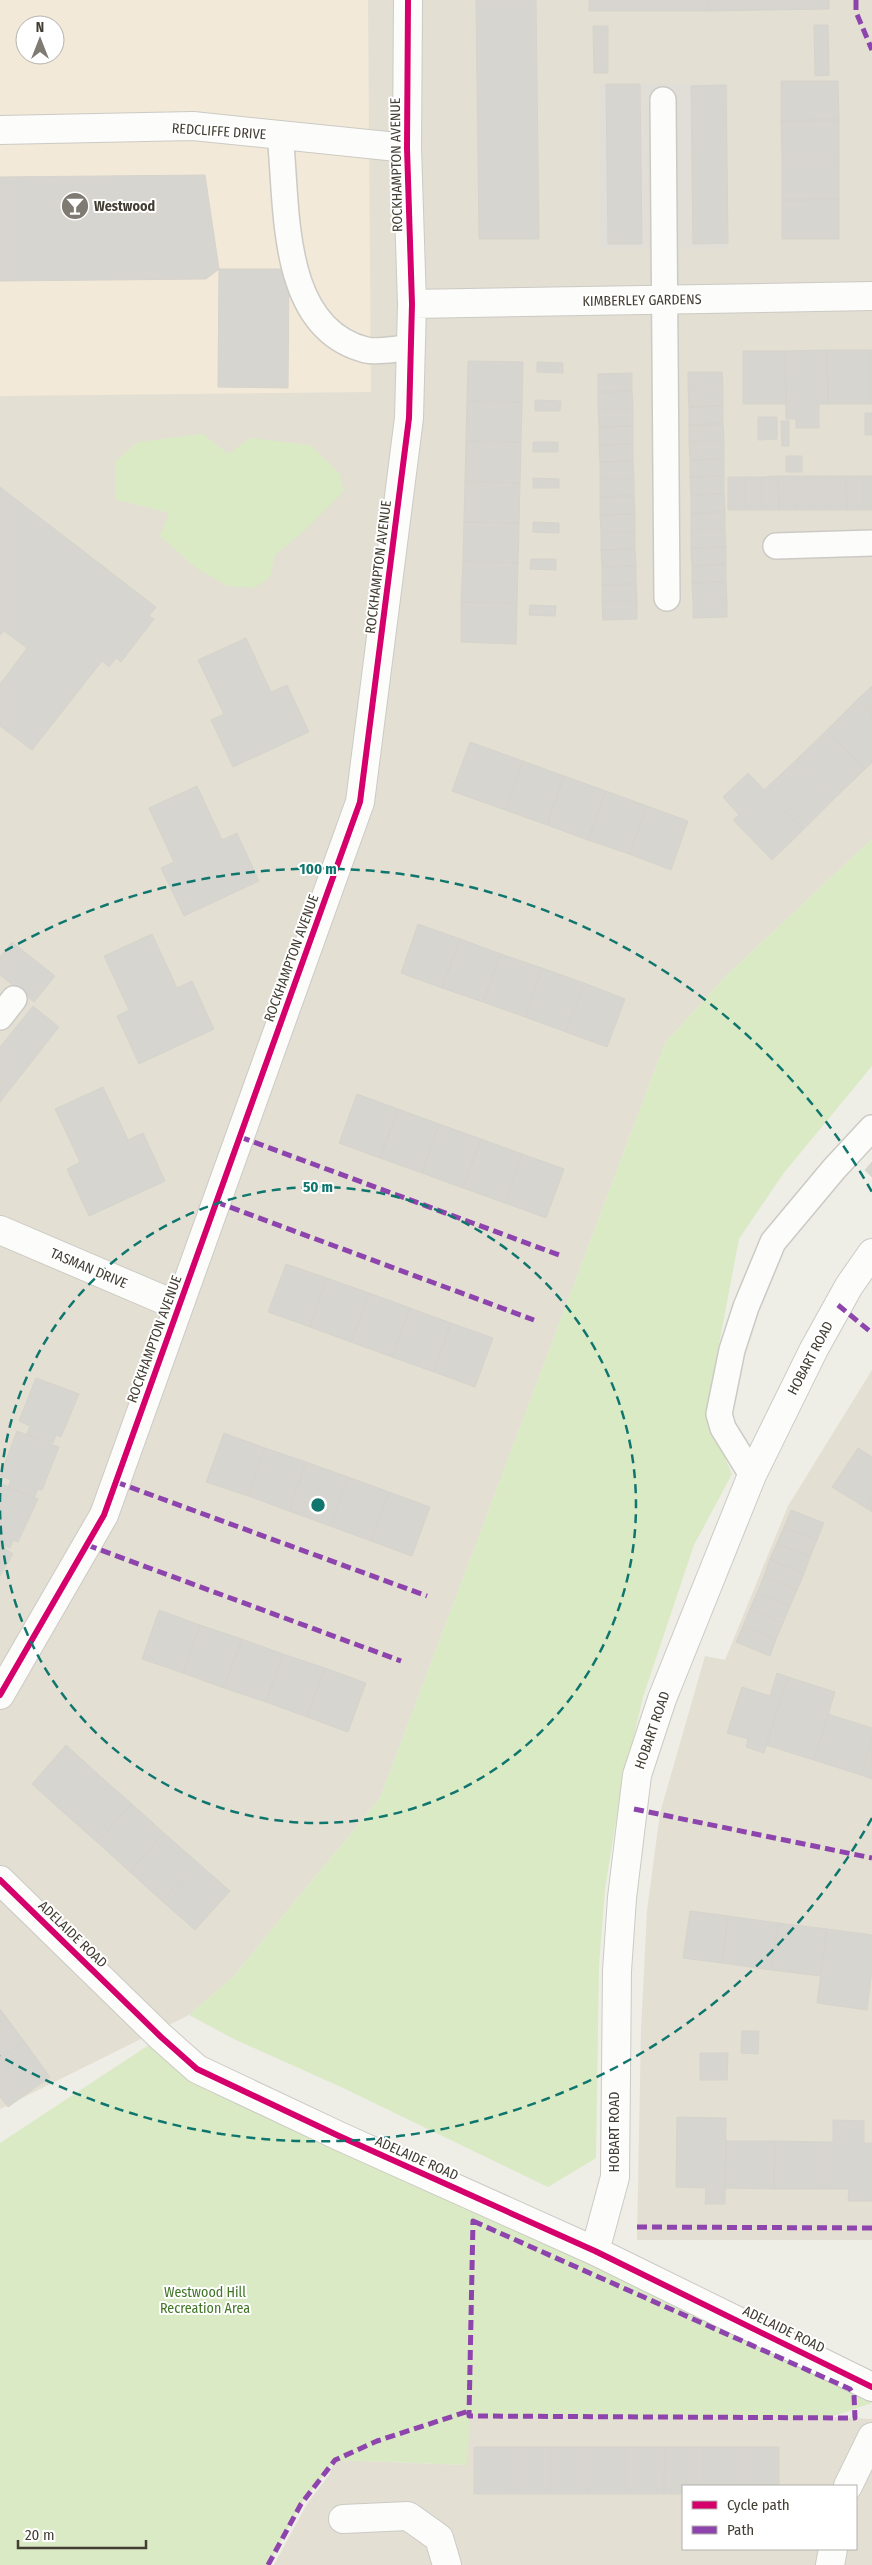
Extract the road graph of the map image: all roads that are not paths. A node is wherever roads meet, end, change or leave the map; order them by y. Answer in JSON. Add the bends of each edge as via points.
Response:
{"nodes":[{"id":1,"x":408,"y":0,"type":"edge"},
{"id":2,"x":663,"y":100,"type":"dead end"},
{"id":3,"x":0,"y":130,"type":"edge"},
{"id":4,"x":280,"y":135,"type":"junction"},
{"id":5,"x":407,"y":148,"type":"junction"},
{"id":6,"x":872,"y":296,"type":"edge"},
{"id":7,"x":665,"y":300,"type":"junction"},
{"id":8,"x":412,"y":304,"type":"junction"},
{"id":9,"x":411,"y":348,"type":"junction"},
{"id":10,"x":872,"y":543,"type":"edge"},
{"id":11,"x":776,"y":546,"type":"dead end"},
{"id":12,"x":667,"y":598,"type":"dead end"},
{"id":13,"x":872,"y":1128,"type":"edge"},
{"id":14,"x":0,"y":1230,"type":"edge"},
{"id":15,"x":872,"y":1253,"type":"edge"},
{"id":16,"x":178,"y":1306,"type":"junction"},
{"id":17,"x":752,"y":1475,"type":"junction"},
{"id":18,"x":0,"y":1695,"type":"edge"},
{"id":19,"x":0,"y":1880,"type":"edge"},
{"id":20,"x":595,"y":2251,"type":"junction"},
{"id":21,"x":872,"y":2387,"type":"edge"},
{"id":22,"x":872,"y":2437,"type":"edge"},
{"id":23,"x":848,"y":2485,"type":"edge"},
{"id":24,"x":343,"y":2519,"type":"dead end"},
{"id":25,"x":832,"y":2550,"type":"edge"},
{"id":26,"x":448,"y":2565,"type":"edge"},
{"id":27,"x":830,"y":2565,"type":"edge"}],
"edges":[{"from":1,"to":5,"type":"street","name":"ROCKHAMPTON AVENUE"},
{"from":2,"to":7,"type":"lane"},
{"from":3,"to":4,"type":"street","name":"REDCLIFFE DRIVE","via":[[193,126]]},
{"from":4,"to":5,"type":"street","name":"REDCLIFFE DRIVE"},
{"from":4,"to":9,"type":"lane","via":[[290,246],[299,288],[314,316],[337,337],[366,350]]},
{"from":5,"to":8,"type":"street","name":"ROCKHAMPTON AVENUE"},
{"from":6,"to":7,"type":"street","name":"KIMBERLEY GARDENS"},
{"from":7,"to":8,"type":"street","name":"KIMBERLEY GARDENS"},
{"from":7,"to":12,"type":"lane"},
{"from":8,"to":9,"type":"street","name":"ROCKHAMPTON AVENUE"},
{"from":9,"to":16,"type":"street","name":"ROCKHAMPTON AVENUE","via":[[409,418],[360,802]]},
{"from":10,"to":11,"type":"lane"},
{"from":13,"to":17,"type":"lane","via":[[773,1242],[746,1308],[732,1350],[719,1414],[723,1428]]},
{"from":14,"to":16,"type":"street","name":"TASMAN DRIVE"},
{"from":15,"to":17,"type":"street","name":"HOBART ROAD","via":[[814,1348]]},
{"from":16,"to":18,"type":"street","name":"ROCKHAMPTON AVENUE","via":[[104,1515]]},
{"from":17,"to":20,"type":"street","name":"HOBART ROAD","via":[[662,1699],[638,1775],[622,1898],[617,1971],[615,2177]]},
{"from":19,"to":20,"type":"street","name":"ADELAIDE ROAD","via":[[197,2069]]},
{"from":20,"to":21,"type":"street","name":"ADELAIDE ROAD"},
{"from":22,"to":23,"type":"street"},
{"from":24,"to":26,"type":"street","via":[[408,2516],[440,2538]]},
{"from":25,"to":27,"type":"street"}]}
